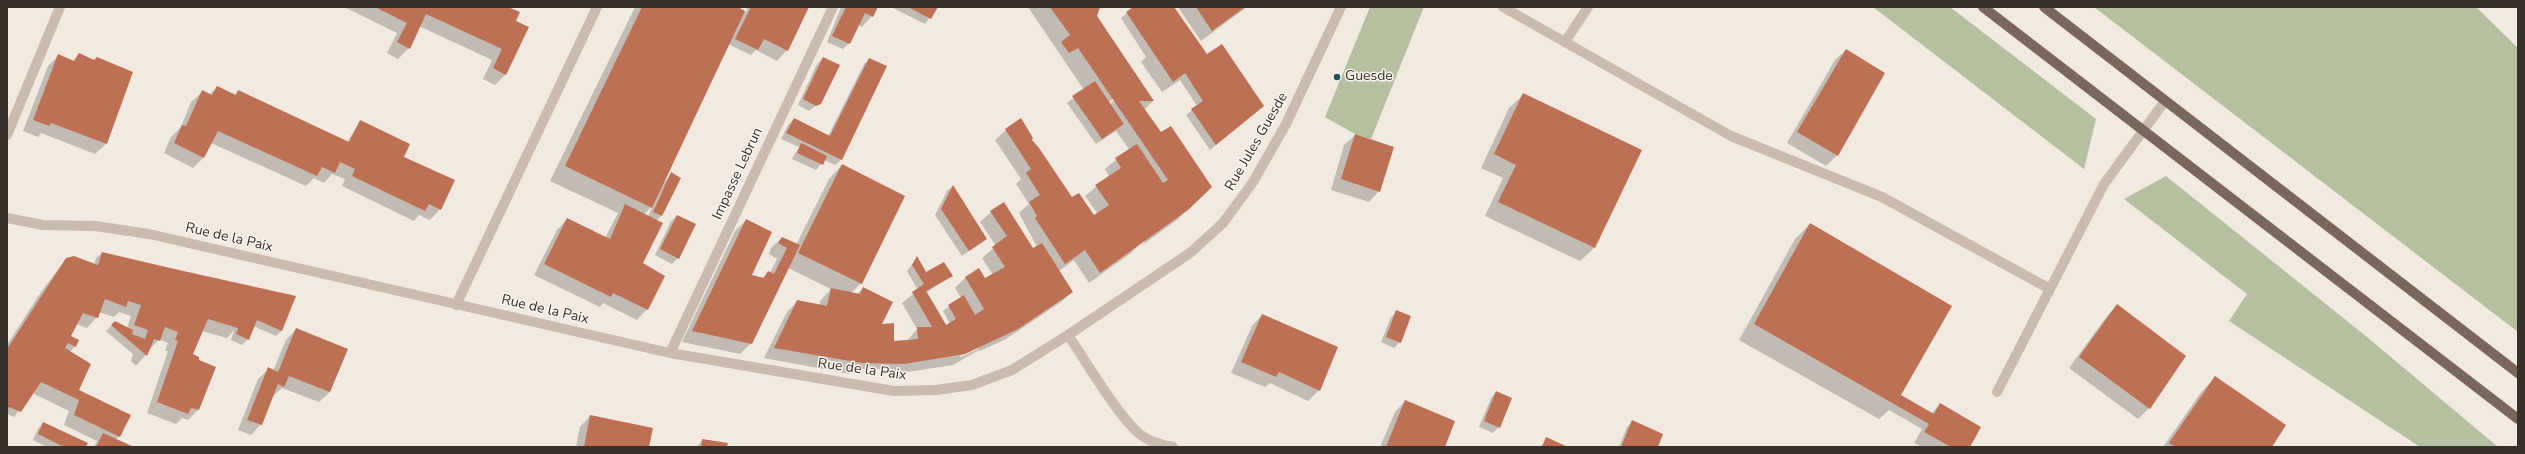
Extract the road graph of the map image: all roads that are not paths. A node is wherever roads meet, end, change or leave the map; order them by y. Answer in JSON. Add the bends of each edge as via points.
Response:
{"nodes":[{"id":1,"x":60,"y":7,"type":"edge"},
{"id":2,"x":597,"y":7,"type":"edge"},
{"id":3,"x":832,"y":7,"type":"edge"},
{"id":4,"x":1341,"y":7,"type":"edge"},
{"id":5,"x":1503,"y":7,"type":"edge"},
{"id":6,"x":1588,"y":7,"type":"edge"},
{"id":7,"x":1983,"y":7,"type":"edge"},
{"id":8,"x":2044,"y":7,"type":"edge"},
{"id":9,"x":1564,"y":42,"type":"junction"},
{"id":10,"x":2165,"y":101,"type":"junction"},
{"id":11,"x":2144,"y":130,"type":"junction"},
{"id":12,"x":7,"y":135,"type":"edge"},
{"id":13,"x":7,"y":218,"type":"edge"},
{"id":14,"x":2050,"y":289,"type":"junction"},
{"id":15,"x":456,"y":305,"type":"junction"},
{"id":16,"x":1068,"y":335,"type":"junction"},
{"id":17,"x":670,"y":353,"type":"junction"},
{"id":18,"x":2518,"y":373,"type":"edge"},
{"id":19,"x":1997,"y":392,"type":"dead end"},
{"id":20,"x":2518,"y":419,"type":"edge"},
{"id":21,"x":1173,"y":447,"type":"edge"}],
"edges":[{"from":1,"to":12,"type":"street"},
{"from":2,"to":15,"type":"street"},
{"from":3,"to":17,"type":"street","name":"Impasse Lebrun"},
{"from":4,"to":16,"type":"street","name":"Rue Jules Guesde","via":[[1286,124],[1253,182],[1223,223],[1190,253]]},
{"from":5,"to":9,"type":"street"},
{"from":6,"to":9,"type":"street"},
{"from":7,"to":11,"type":"main road"},
{"from":8,"to":10,"type":"main road"},
{"from":9,"to":14,"type":"street","via":[[1731,136],[1882,197]]},
{"from":10,"to":11,"type":"street"},
{"from":10,"to":18,"type":"main road"},
{"from":11,"to":14,"type":"street","via":[[2104,184]]},
{"from":11,"to":20,"type":"main road"},
{"from":13,"to":15,"type":"street","name":"Rue de la Paix","via":[[43,225],[95,226],[149,234]]},
{"from":14,"to":19,"type":"street"},
{"from":15,"to":17,"type":"street","name":"Rue de la Paix"},
{"from":16,"to":17,"type":"street","name":"Rue de la Paix","via":[[1012,370],[972,385],[936,390],[894,391]]},
{"from":16,"to":21,"type":"street","via":[[1129,424],[1142,437]]}]}
